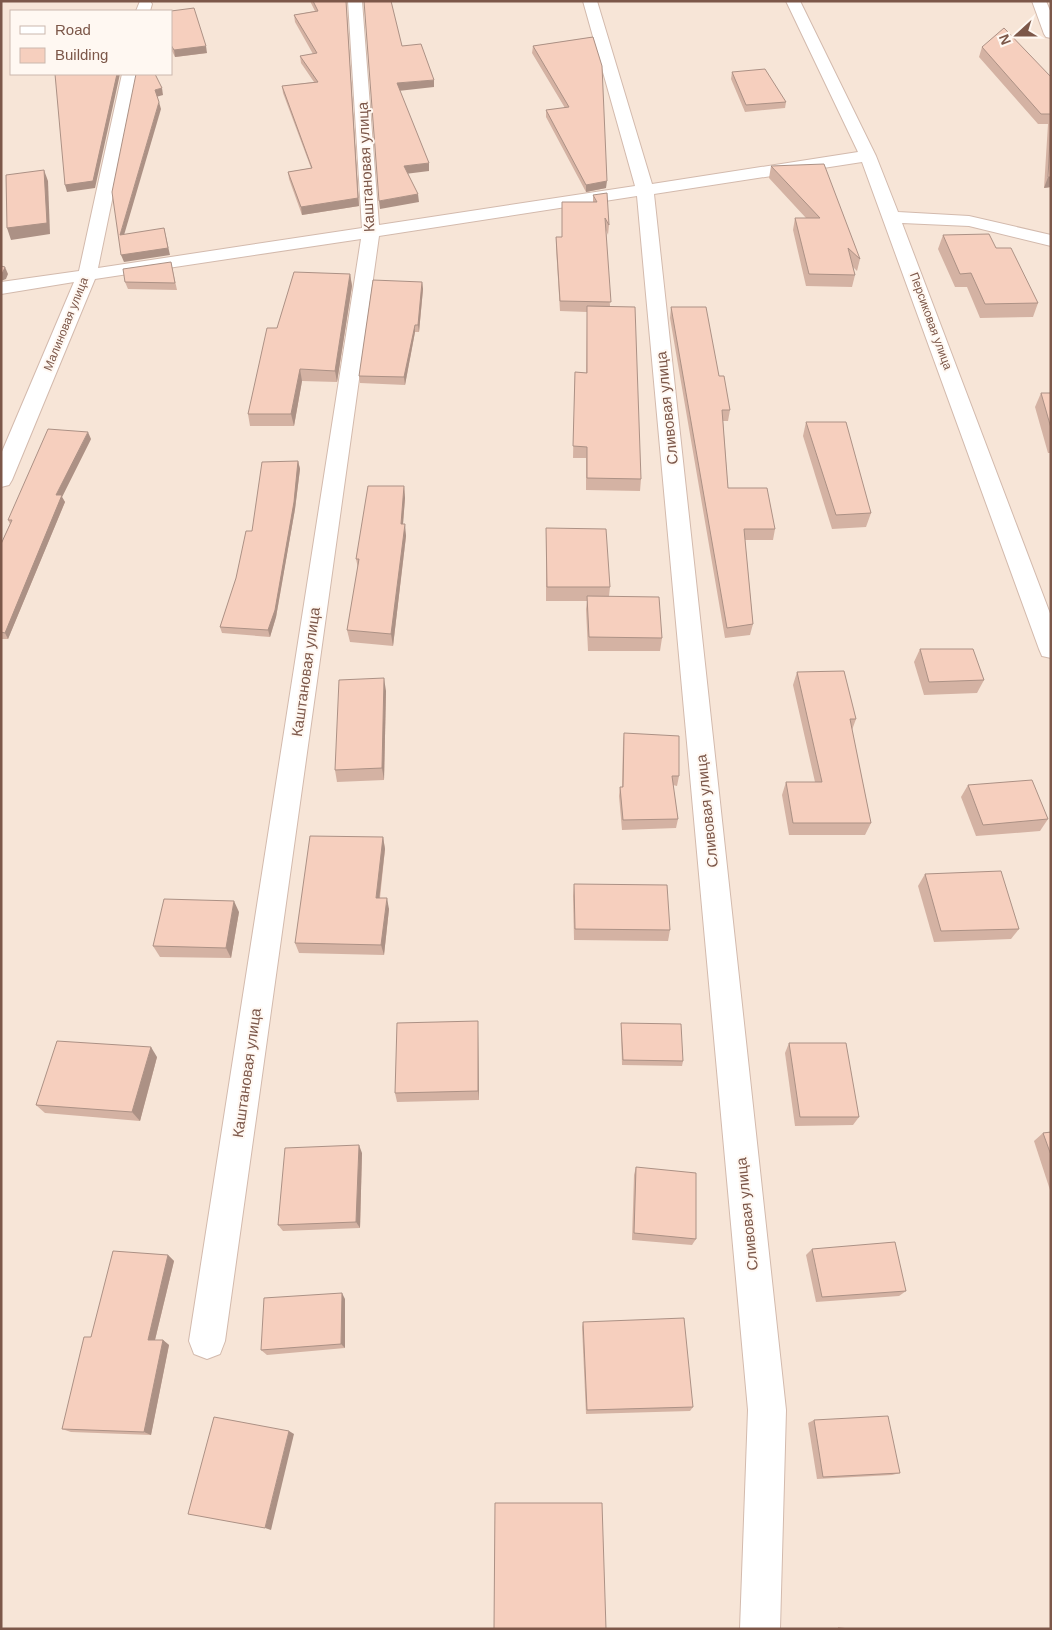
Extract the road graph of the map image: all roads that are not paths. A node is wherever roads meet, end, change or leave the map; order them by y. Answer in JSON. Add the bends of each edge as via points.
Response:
{"nodes":[{"id":1,"x":355,"y":1,"type":"edge"},
{"id":2,"x":590,"y":1,"type":"edge"},
{"id":3,"x":793,"y":1,"type":"edge"},
{"id":4,"x":1039,"y":1,"type":"edge"},
{"id":5,"x":1051,"y":34,"type":"edge"},
{"id":6,"x":130,"y":75,"type":"edge"},
{"id":7,"x":868,"y":156,"type":"junction"},
{"id":8,"x":645,"y":190,"type":"junction"},
{"id":9,"x":892,"y":217,"type":"junction"},
{"id":10,"x":371,"y":232,"type":"junction"},
{"id":11,"x":1051,"y":241,"type":"edge"},
{"id":12,"x":87,"y":275,"type":"junction"},
{"id":13,"x":1,"y":288,"type":"edge"},
{"id":14,"x":1,"y":480,"type":"edge"},
{"id":15,"x":1051,"y":649,"type":"edge"},
{"id":16,"x":207,"y":1341,"type":"dead end"},
{"id":17,"x":760,"y":1629,"type":"edge"}],
"edges":[{"from":1,"to":10,"type":"street","name":"Каштановая улица"},
{"from":2,"to":8,"type":"street","name":"Сливовая улица"},
{"from":3,"to":7,"type":"street","name":"Персиковая улица"},
{"from":4,"to":5,"type":"street"},
{"from":6,"to":12,"type":"street","name":"Малиновая улица"},
{"from":7,"to":8,"type":"street"},
{"from":7,"to":9,"type":"street","name":"Персиковая улица"},
{"from":8,"to":10,"type":"street"},
{"from":8,"to":17,"type":"street","name":"Сливовая улица","via":[[767,1410]]},
{"from":9,"to":11,"type":"street","via":[[969,221]]},
{"from":9,"to":15,"type":"street","name":"Персиковая улица"},
{"from":10,"to":12,"type":"street"},
{"from":10,"to":16,"type":"street","name":"Каштановая улица"},
{"from":12,"to":13,"type":"street"},
{"from":12,"to":14,"type":"street","name":"Малиновая улица"}]}
